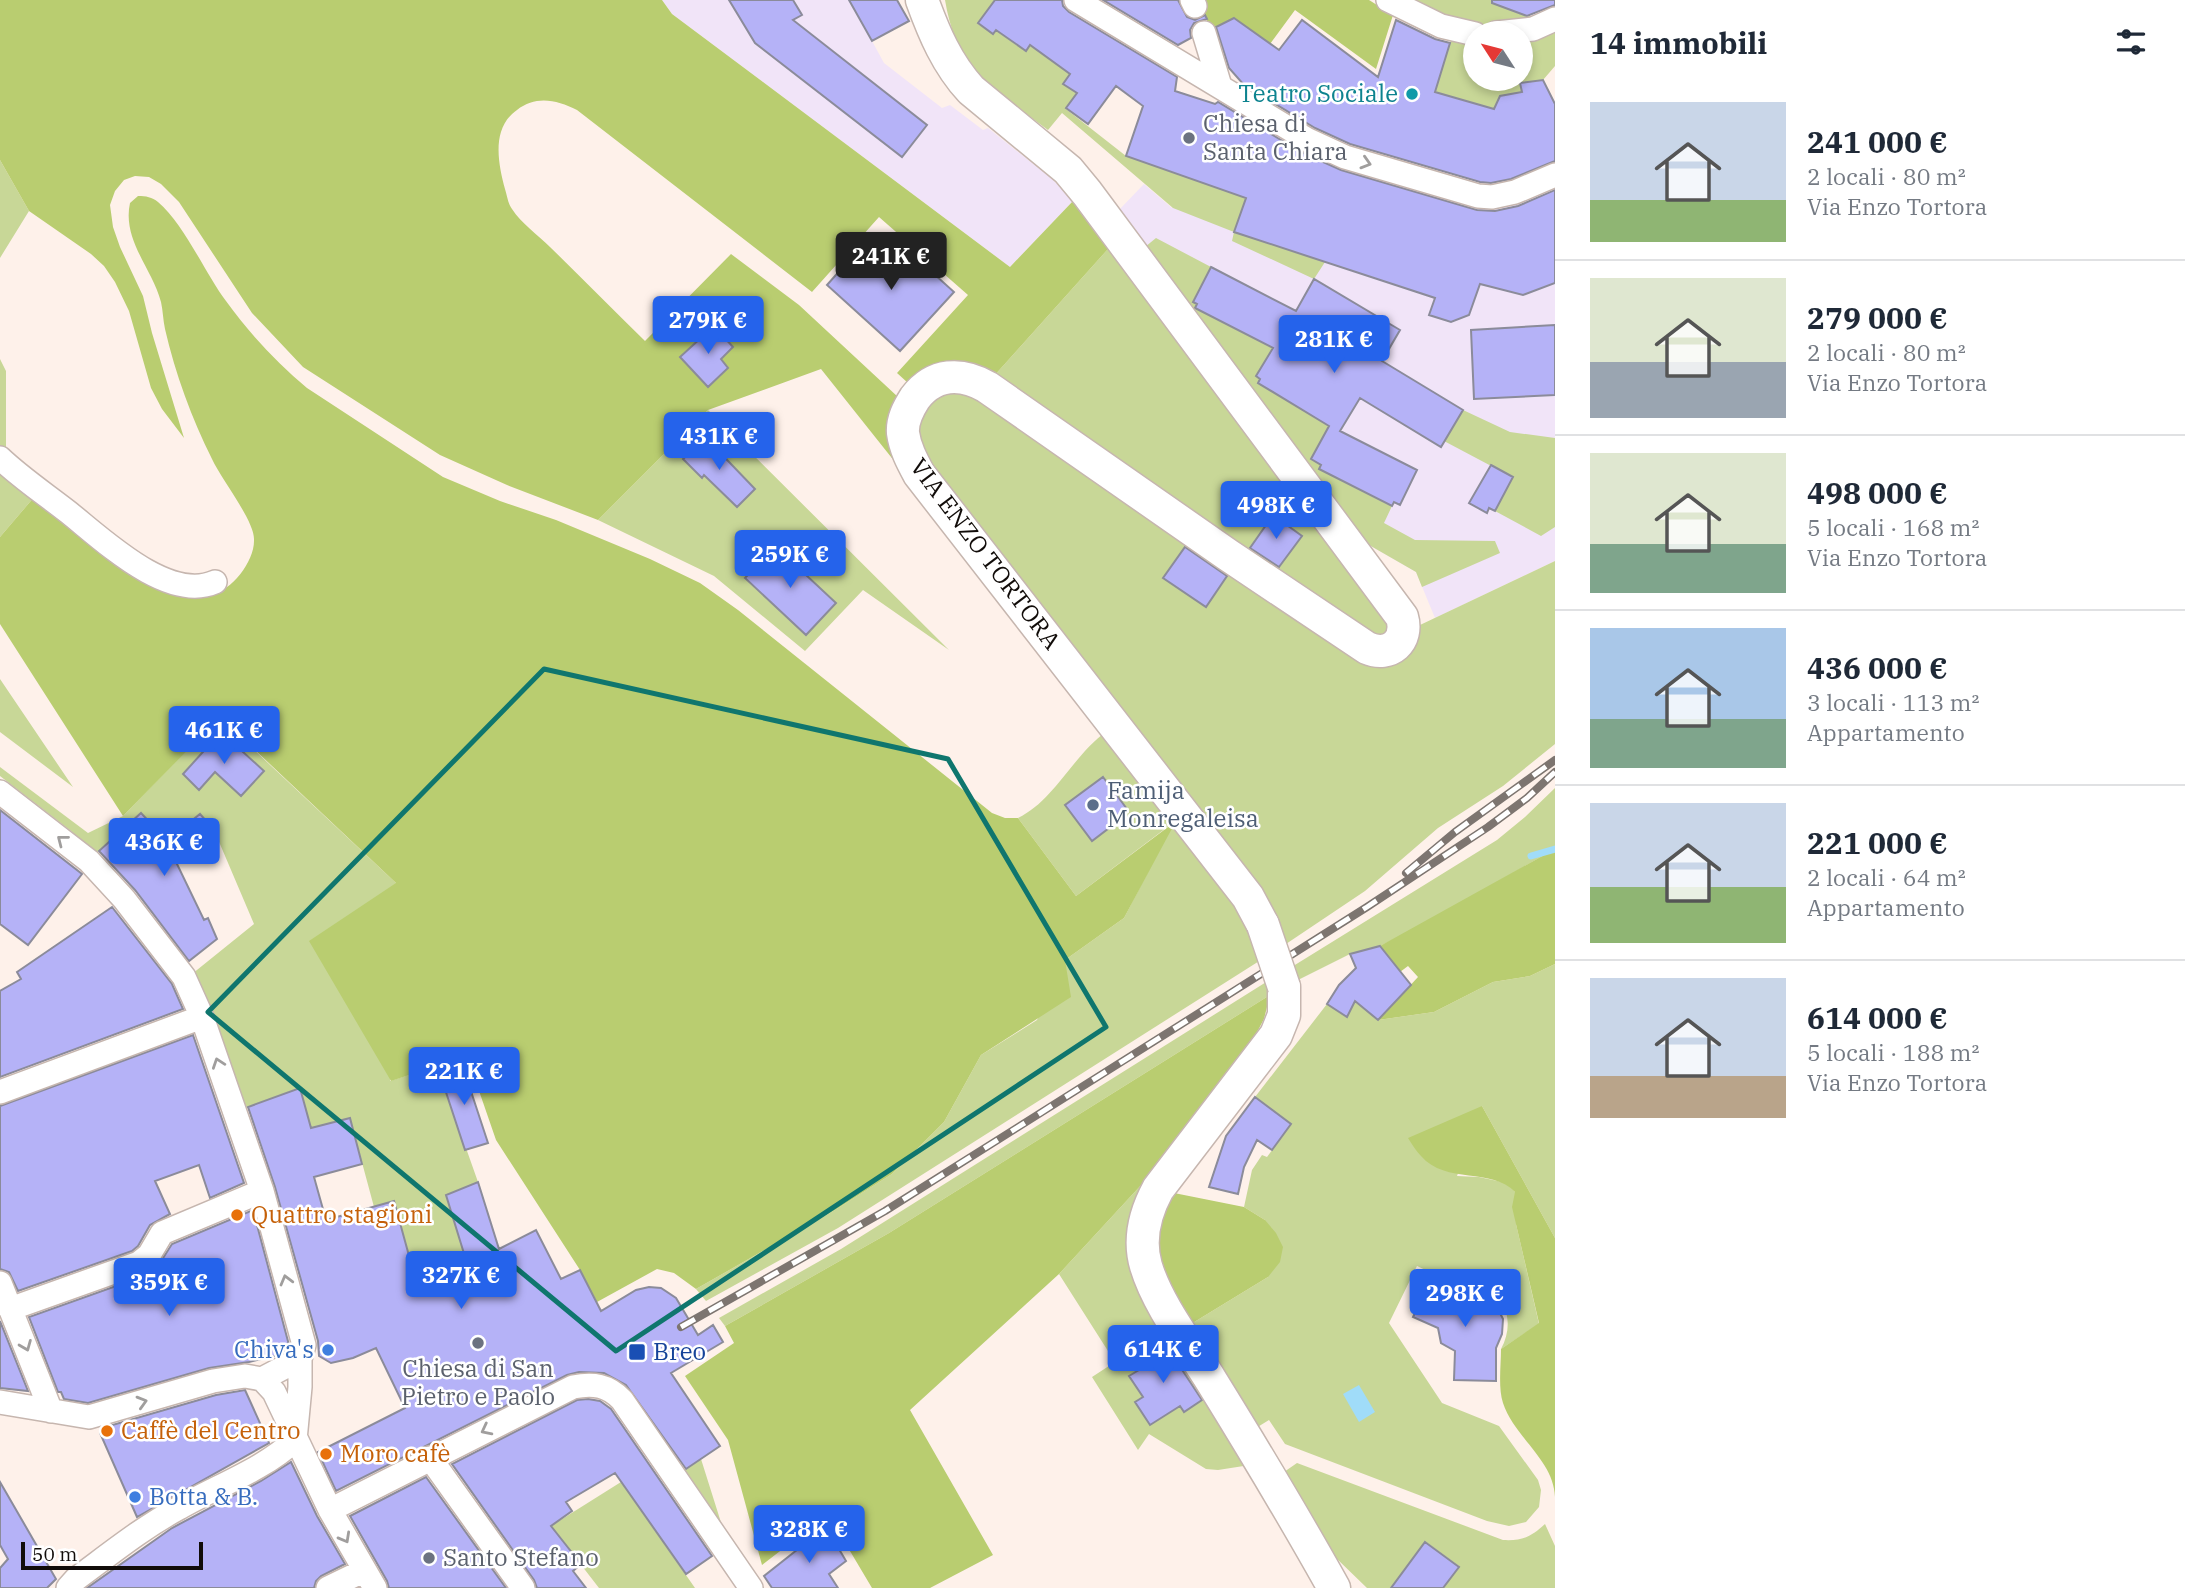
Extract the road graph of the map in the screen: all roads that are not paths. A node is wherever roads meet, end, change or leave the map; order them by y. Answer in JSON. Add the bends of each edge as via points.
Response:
{"nodes":[{"id":1,"x":1076,"y":0,"type":"edge"},
{"id":2,"x":1388,"y":0,"type":"edge"},
{"id":3,"x":924,"y":6,"type":"edge"},
{"id":4,"x":1555,"y":19,"type":"edge"},
{"id":5,"x":1533,"y":29,"type":"edge"},
{"id":6,"x":1463,"y":31,"type":"edge"},
{"id":7,"x":1204,"y":33,"type":"dead end"},
{"id":8,"x":1220,"y":86,"type":"junction"},
{"id":9,"x":1555,"y":174,"type":"edge"},
{"id":10,"x":0,"y":458,"type":"edge"},
{"id":11,"x":215,"y":582,"type":"dead end"},
{"id":12,"x":0,"y":792,"type":"edge"},
{"id":13,"x":202,"y":1017,"type":"junction"},
{"id":14,"x":0,"y":1092,"type":"edge"},
{"id":15,"x":262,"y":1191,"type":"junction"},
{"id":16,"x":0,"y":1283,"type":"edge"},
{"id":17,"x":10,"y":1309,"type":"junction"},
{"id":18,"x":302,"y":1352,"type":"junction"},
{"id":19,"x":254,"y":1378,"type":"junction"},
{"id":20,"x":0,"y":1402,"type":"edge"},
{"id":21,"x":51,"y":1410,"type":"junction"},
{"id":22,"x":283,"y":1453,"type":"junction"},
{"id":23,"x":430,"y":1458,"type":"junction"},
{"id":24,"x":330,"y":1510,"type":"junction"},
{"id":25,"x":369,"y":1579,"type":"edge"},
{"id":26,"x":79,"y":1585,"type":"edge"},
{"id":27,"x":328,"y":1588,"type":"edge"},
{"id":28,"x":523,"y":1588,"type":"edge"},
{"id":29,"x":751,"y":1588,"type":"edge"},
{"id":30,"x":1334,"y":1588,"type":"edge"}],
"edges":[{"from":1,"to":8,"type":"street"},
{"from":2,"to":6,"type":"street","via":[[1441,26]]},
{"from":3,"to":30,"type":"street","name":"VIA ENZO TORTORA","bridge":true,"via":[[957,75],[1068,170],[1087,193],[1403,619],[1403,635],[1391,649],[1367,648],[978,382],[953,377],[933,382],[906,413],[904,439],[919,474],[1248,897],[1263,925],[1284,987],[1285,1008],[1276,1035],[1158,1189],[1147,1209],[1143,1247],[1164,1304]]},
{"from":4,"to":5,"type":"street"},
{"from":7,"to":8,"type":"street"},
{"from":8,"to":9,"type":"street","one_way":true,"via":[[1326,149],[1460,192],[1503,196]]},
{"from":10,"to":11,"type":"street","via":[[140,566],[184,586]]},
{"from":13,"to":12,"type":"street","one_way":true,"via":[[180,972],[113,887],[85,858]]},
{"from":13,"to":14,"type":"street"},
{"from":15,"to":13,"type":"street","one_way":true},
{"from":15,"to":17,"type":"street","via":[[162,1233],[139,1263]]},
{"from":18,"to":15,"type":"street","one_way":true},
{"from":16,"to":17,"type":"street"},
{"from":17,"to":21,"type":"street","one_way":true},
{"from":18,"to":19,"type":"street"},
{"from":18,"to":22,"type":"street","via":[[300,1387]]},
{"from":21,"to":19,"type":"street","one_way":true,"via":[[94,1416],[213,1381]]},
{"from":19,"to":22,"type":"street","via":[[274,1392]]},
{"from":20,"to":21,"type":"street"},
{"from":22,"to":24,"type":"street"},
{"from":22,"to":26,"type":"street","via":[[140,1530]]},
{"from":23,"to":24,"type":"street"},
{"from":23,"to":28,"type":"street"},
{"from":29,"to":23,"type":"street","one_way":true,"via":[[616,1394],[598,1385],[573,1387]]},
{"from":24,"to":25,"type":"street","one_way":true},
{"from":25,"to":27,"type":"street"}]}
